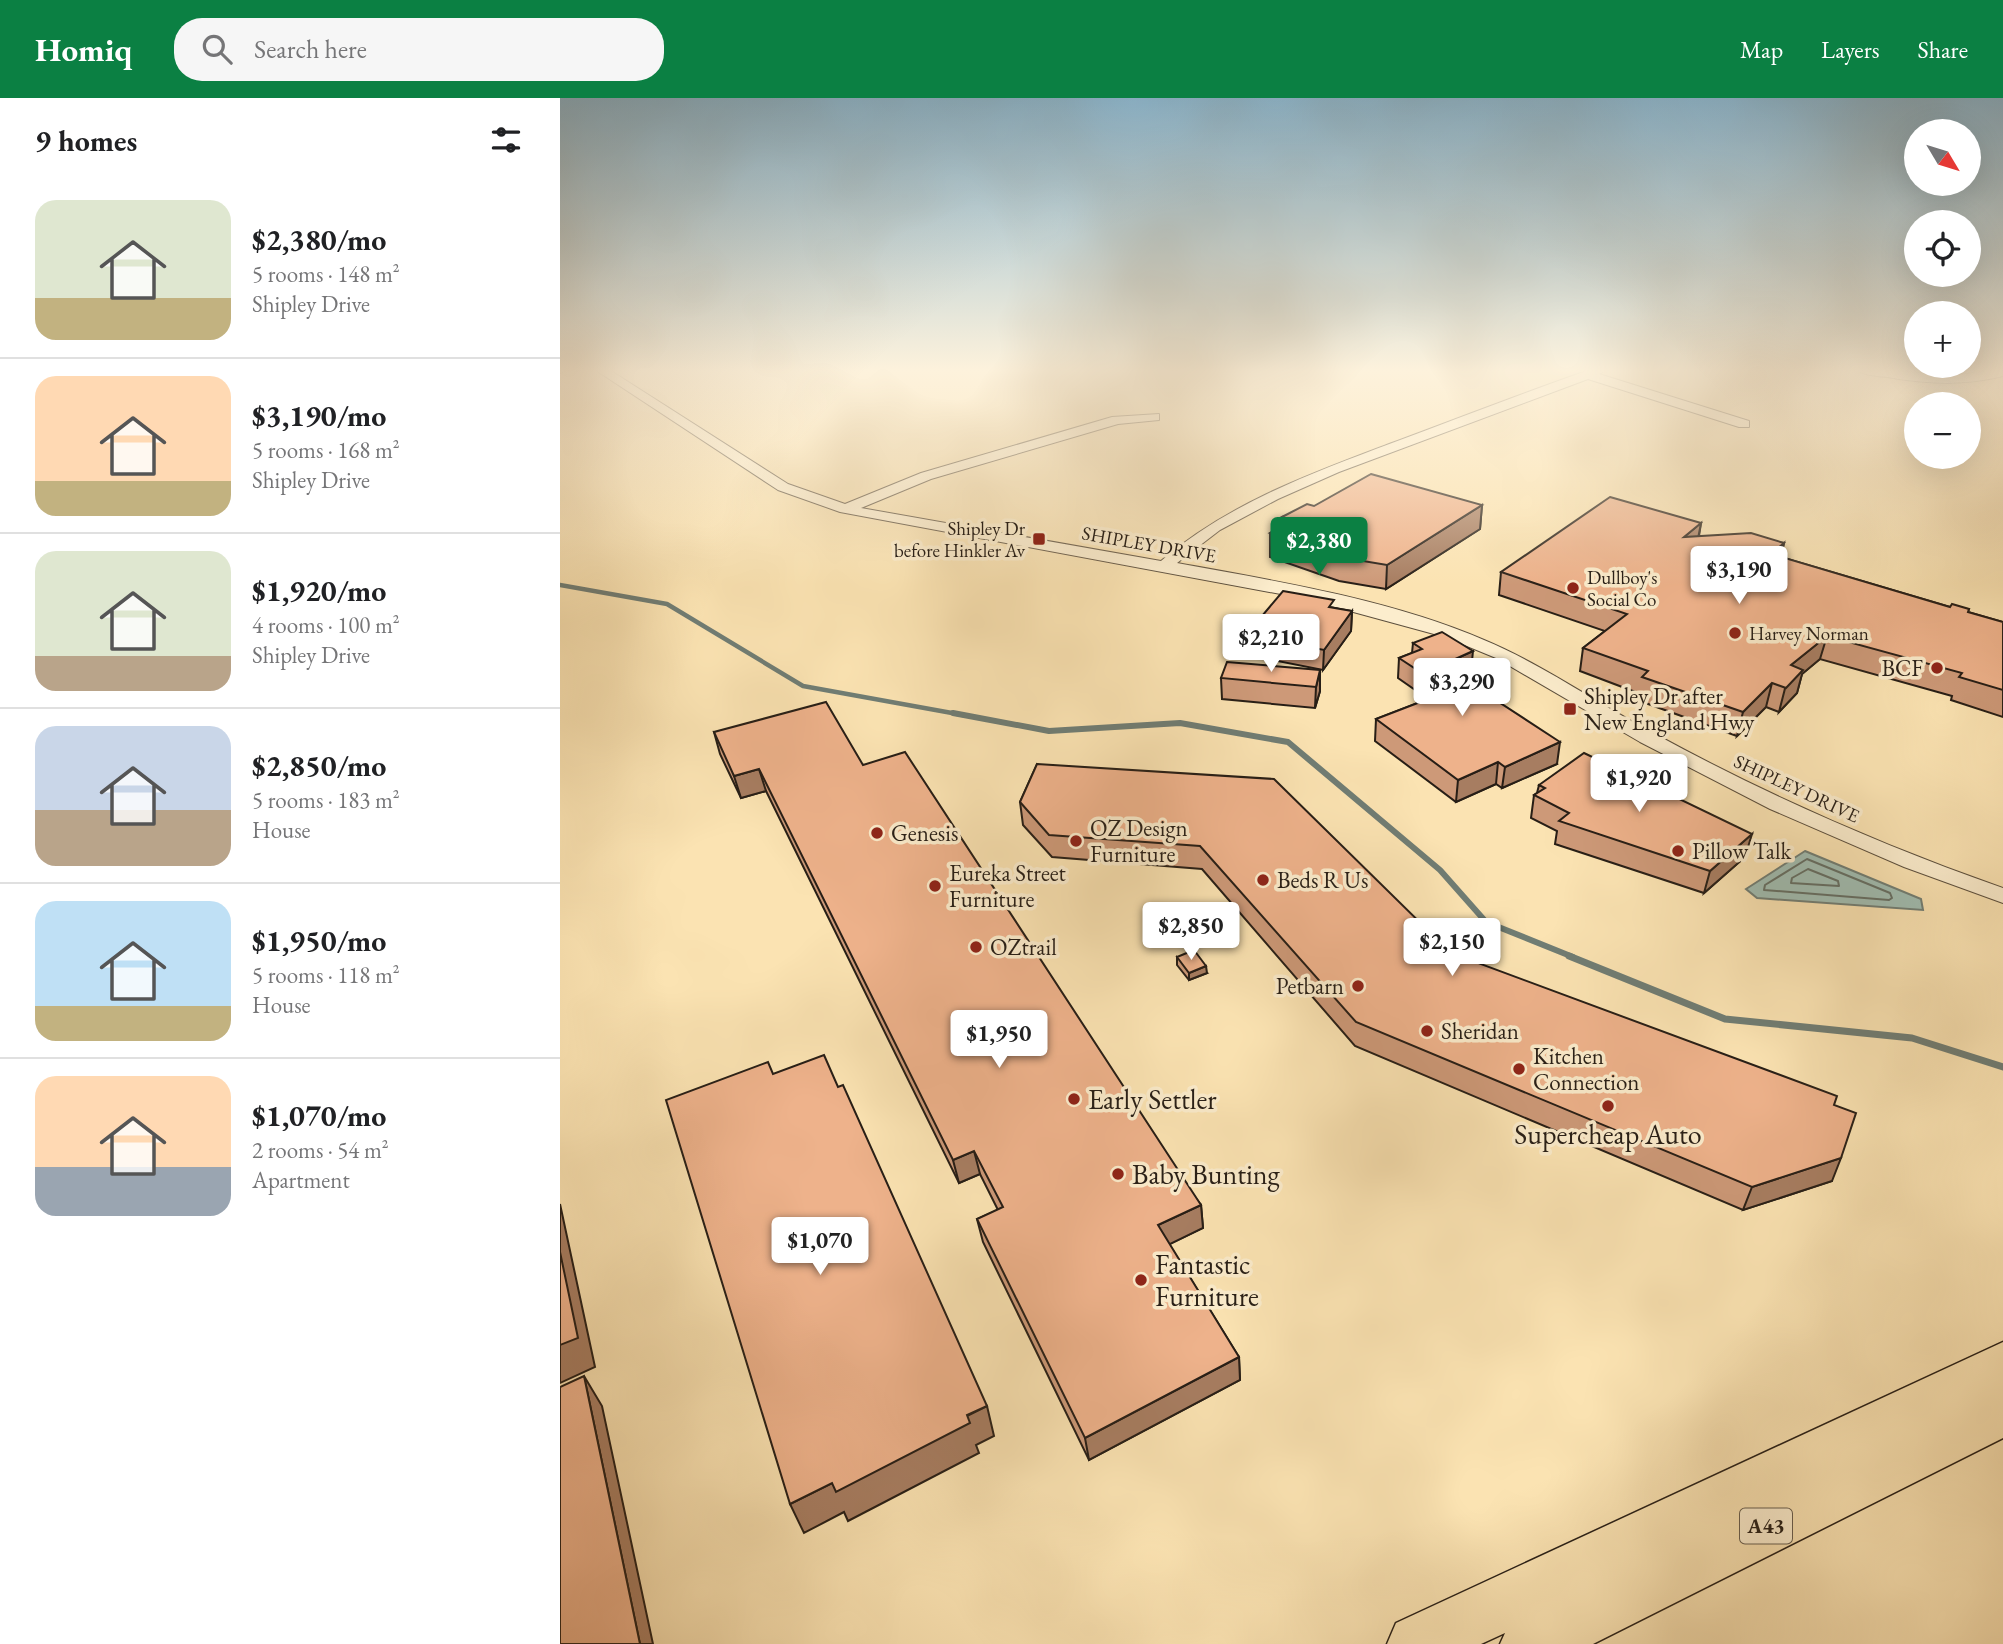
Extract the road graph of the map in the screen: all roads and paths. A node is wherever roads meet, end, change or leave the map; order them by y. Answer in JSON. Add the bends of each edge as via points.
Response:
{"nodes":[{"id":1,"x":712,"y":441,"type":"edge"},
{"id":2,"x":1044,"y":441,"type":"edge"},
{"id":3,"x":1408,"y":441,"type":"edge"},
{"id":4,"x":845,"y":509,"type":"junction"},
{"id":5,"x":1161,"y":568,"type":"junction"},
{"id":6,"x":2003,"y":896,"type":"edge"},
{"id":7,"x":2003,"y":1364,"type":"edge"},
{"id":8,"x":2003,"y":1411,"type":"edge"},
{"id":9,"x":1417,"y":1644,"type":"edge"},
{"id":10,"x":1530,"y":1644,"type":"edge"}],
"edges":[{"from":1,"to":4,"type":"street","name":"SHIPLEY DRIVE","via":[[783,487]]},
{"from":2,"to":4,"type":"street","via":[[926,475]]},
{"from":3,"to":5,"type":"street","via":[[1252,503],[1188,542]]},
{"from":4,"to":5,"type":"street","name":"SHIPLEY DRIVE"},
{"from":5,"to":6,"type":"street","name":"SHIPLEY DRIVE","via":[[1328,598],[1481,645],[1762,796],[1880,849]]},
{"from":7,"to":9,"type":"highway","number":"A43"},
{"from":8,"to":10,"type":"highway","number":"A43"}]}
